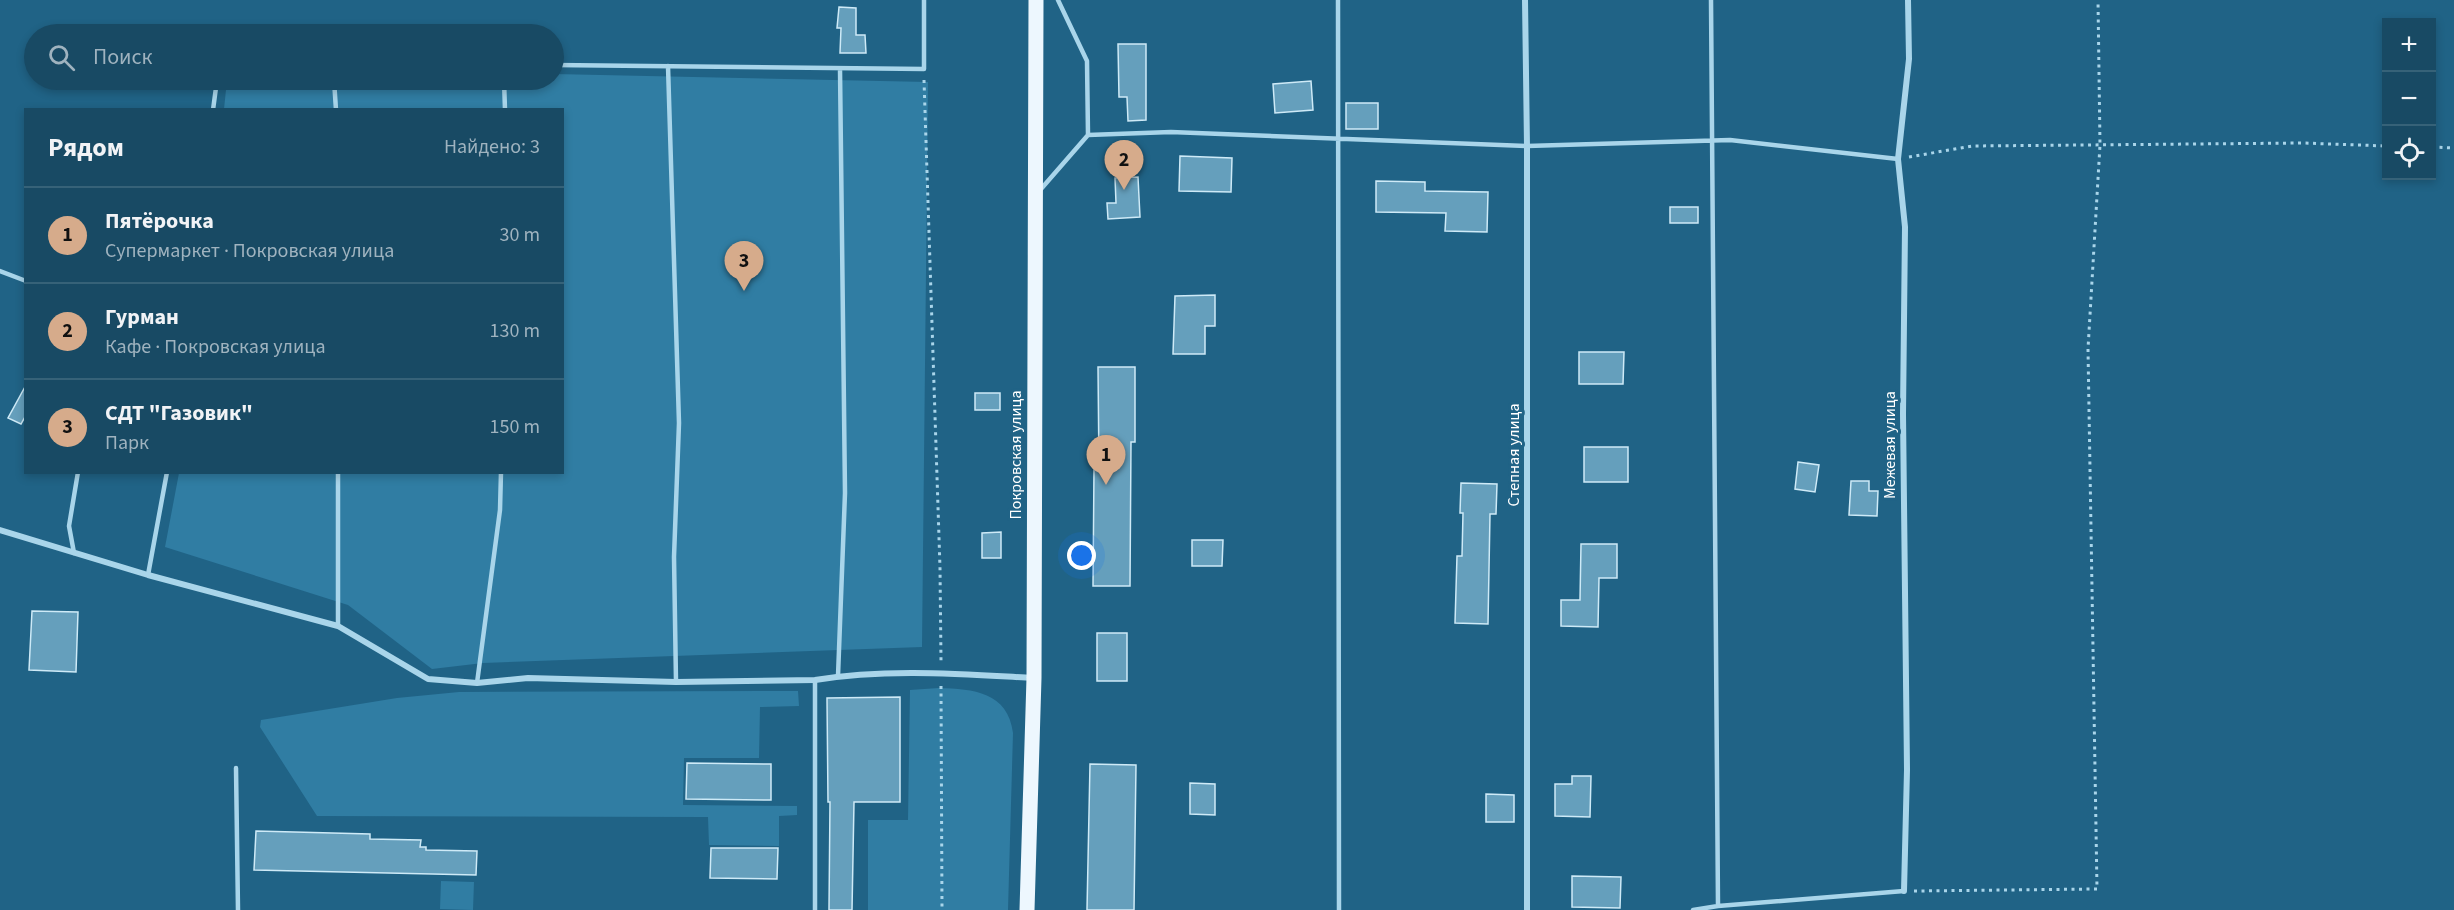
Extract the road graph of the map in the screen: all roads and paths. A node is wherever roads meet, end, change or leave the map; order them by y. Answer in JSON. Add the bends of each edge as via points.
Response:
{"nodes":[{"id":1,"x":924,"y":0,"type":"edge"},
{"id":2,"x":1036,"y":0,"type":"edge"},
{"id":3,"x":1058,"y":0,"type":"edge"},
{"id":4,"x":1338,"y":0,"type":"edge"},
{"id":5,"x":1525,"y":0,"type":"edge"},
{"id":6,"x":1711,"y":0,"type":"edge"},
{"id":7,"x":1908,"y":0,"type":"edge"},
{"id":8,"x":2098,"y":0,"type":"edge"},
{"id":9,"x":564,"y":64,"type":"edge"},
{"id":10,"x":668,"y":66,"type":"junction"},
{"id":11,"x":840,"y":69,"type":"junction"},
{"id":12,"x":924,"y":69,"type":"junction"},
{"id":13,"x":216,"y":90,"type":"edge"},
{"id":14,"x":335,"y":90,"type":"edge"},
{"id":15,"x":504,"y":90,"type":"edge"},
{"id":16,"x":213,"y":108,"type":"edge"},
{"id":17,"x":336,"y":108,"type":"edge"},
{"id":18,"x":505,"y":108,"type":"edge"},
{"id":19,"x":1088,"y":135,"type":"junction"},
{"id":20,"x":1337,"y":138,"type":"junction"},
{"id":21,"x":1711,"y":140,"type":"junction"},
{"id":22,"x":2100,"y":145,"type":"junction"},
{"id":23,"x":1527,"y":146,"type":"junction"},
{"id":24,"x":2382,"y":146,"type":"edge"},
{"id":25,"x":2436,"y":147,"type":"edge"},
{"id":26,"x":2454,"y":148,"type":"edge"},
{"id":27,"x":1898,"y":159,"type":"junction"},
{"id":28,"x":1035,"y":195,"type":"junction"},
{"id":29,"x":0,"y":271,"type":"edge"},
{"id":30,"x":24,"y":280,"type":"edge"},
{"id":31,"x":78,"y":474,"type":"edge"},
{"id":32,"x":167,"y":474,"type":"edge"},
{"id":33,"x":338,"y":474,"type":"edge"},
{"id":34,"x":501,"y":474,"type":"edge"},
{"id":35,"x":0,"y":530,"type":"edge"},
{"id":36,"x":74,"y":553,"type":"junction"},
{"id":37,"x":148,"y":575,"type":"junction"},
{"id":38,"x":338,"y":626,"type":"junction"},
{"id":39,"x":941,"y":673,"type":"junction"},
{"id":40,"x":838,"y":676,"type":"junction"},
{"id":41,"x":1034,"y":678,"type":"junction"},
{"id":42,"x":815,"y":680,"type":"junction"},
{"id":43,"x":676,"y":682,"type":"junction"},
{"id":44,"x":477,"y":683,"type":"junction"},
{"id":45,"x":236,"y":768,"type":"dead end"},
{"id":46,"x":1904,"y":891,"type":"junction"},
{"id":47,"x":1718,"y":906,"type":"junction"},
{"id":48,"x":238,"y":910,"type":"edge"},
{"id":49,"x":815,"y":910,"type":"edge"},
{"id":50,"x":942,"y":910,"type":"edge"},
{"id":51,"x":1028,"y":910,"type":"edge"},
{"id":52,"x":1339,"y":910,"type":"edge"},
{"id":53,"x":1527,"y":910,"type":"edge"},
{"id":54,"x":1693,"y":910,"type":"edge"}],
"edges":[{"from":1,"to":12,"type":"lane"},
{"from":2,"to":28,"type":"main road","name":"Покровская улица"},
{"from":3,"to":19,"type":"lane","via":[[1087,61]]},
{"from":4,"to":20,"type":"lane"},
{"from":5,"to":23,"type":"street","name":"Степная улица"},
{"from":6,"to":21,"type":"lane"},
{"from":7,"to":27,"type":"street","name":"Межевая улица","via":[[1909,59]]},
{"from":8,"to":22,"type":"path"},
{"from":9,"to":10,"type":"lane"},
{"from":10,"to":11,"type":"lane"},
{"from":10,"to":43,"type":"lane","via":[[679,423],[674,557]]},
{"from":11,"to":12,"type":"lane"},
{"from":11,"to":40,"type":"lane","via":[[845,493]]},
{"from":12,"to":39,"type":"path"},
{"from":13,"to":16,"type":"lane"},
{"from":14,"to":17,"type":"lane"},
{"from":15,"to":18,"type":"lane"},
{"from":19,"to":20,"type":"lane","via":[[1171,132]]},
{"from":19,"to":28,"type":"lane"},
{"from":20,"to":23,"type":"lane"},
{"from":20,"to":52,"type":"lane"},
{"from":21,"to":23,"type":"lane"},
{"from":21,"to":27,"type":"lane"},
{"from":21,"to":47,"type":"lane"},
{"from":22,"to":24,"type":"path"},
{"from":22,"to":27,"type":"path","via":[[1972,146]]},
{"from":22,"to":46,"type":"path","via":[[2088,349],[2097,889]]},
{"from":23,"to":53,"type":"street","name":"Степная улица"},
{"from":25,"to":26,"type":"path"},
{"from":27,"to":46,"type":"street","name":"Межевая улица","via":[[1905,227]]},
{"from":28,"to":41,"type":"main road","name":"Покровская улица"},
{"from":29,"to":30,"type":"lane"},
{"from":31,"to":36,"type":"lane","via":[[69,526]]},
{"from":32,"to":37,"type":"lane"},
{"from":33,"to":38,"type":"lane"},
{"from":34,"to":44,"type":"lane","via":[[500,510]]},
{"from":35,"to":36,"type":"street"},
{"from":36,"to":37,"type":"street"},
{"from":37,"to":38,"type":"street"},
{"from":38,"to":44,"type":"street","via":[[428,679]]},
{"from":39,"to":40,"type":"street"},
{"from":39,"to":41,"type":"street"},
{"from":39,"to":50,"type":"path"},
{"from":40,"to":42,"type":"street"},
{"from":41,"to":51,"type":"main road","name":"Покровская улица"},
{"from":42,"to":43,"type":"street"},
{"from":42,"to":49,"type":"lane"},
{"from":43,"to":44,"type":"street","via":[[528,678]]},
{"from":45,"to":48,"type":"lane"},
{"from":46,"to":47,"type":"lane"},
{"from":47,"to":54,"type":"lane"}]}
